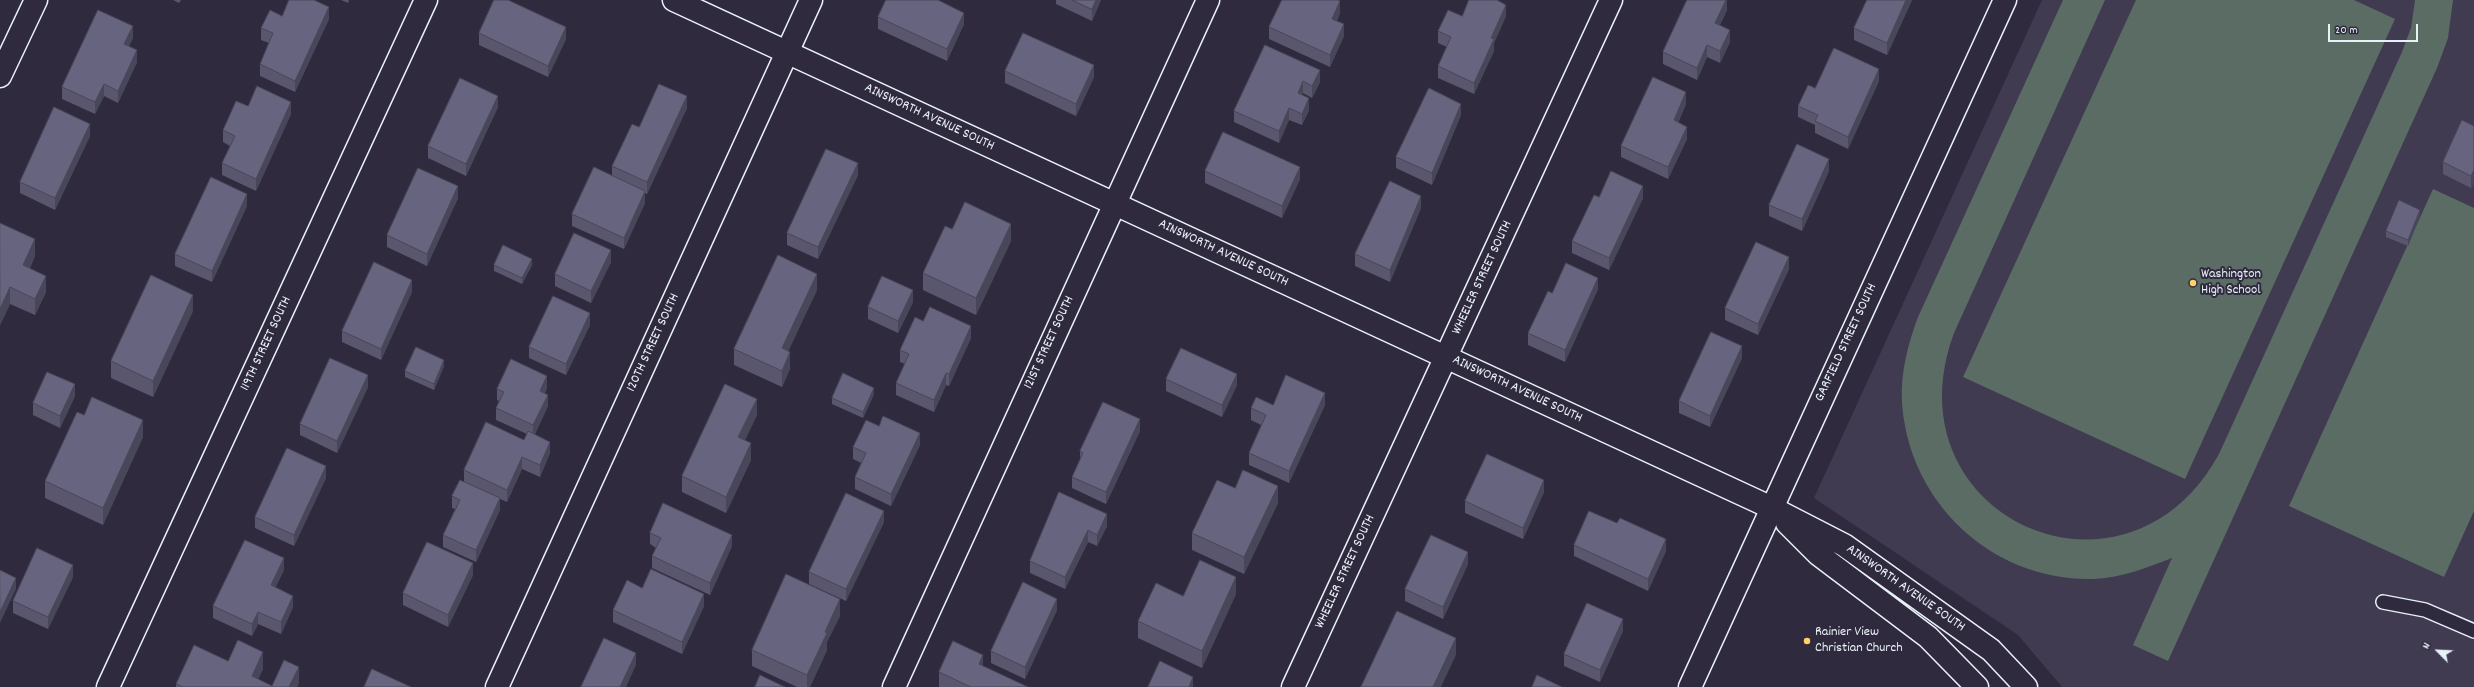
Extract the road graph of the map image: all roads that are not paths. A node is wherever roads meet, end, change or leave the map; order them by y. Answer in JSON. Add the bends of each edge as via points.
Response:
{"nodes":[{"id":1,"x":36,"y":0,"type":"edge"},
{"id":2,"x":426,"y":0,"type":"edge"},
{"id":3,"x":674,"y":0,"type":"edge"},
{"id":4,"x":811,"y":0,"type":"edge"},
{"id":5,"x":1208,"y":0,"type":"edge"},
{"id":6,"x":1611,"y":0,"type":"edge"},
{"id":7,"x":2005,"y":0,"type":"edge"},
{"id":8,"x":787,"y":52,"type":"junction"},
{"id":9,"x":0,"y":76,"type":"edge"},
{"id":10,"x":1114,"y":204,"type":"junction"},
{"id":11,"x":1446,"y":357,"type":"junction"},
{"id":12,"x":1772,"y":508,"type":"junction"},
{"id":13,"x":2384,"y":602,"type":"dead end"},
{"id":14,"x":2474,"y":631,"type":"edge"},
{"id":15,"x":108,"y":687,"type":"edge"},
{"id":16,"x":498,"y":687,"type":"edge"},
{"id":17,"x":894,"y":687,"type":"edge"},
{"id":18,"x":1293,"y":687,"type":"edge"},
{"id":19,"x":1690,"y":687,"type":"edge"},
{"id":20,"x":1977,"y":687,"type":"edge"},
{"id":21,"x":2026,"y":687,"type":"edge"}],
"edges":[{"from":1,"to":9,"type":"street"},
{"from":2,"to":15,"type":"street","name":"119TH STREET SOUTH"},
{"from":3,"to":8,"type":"street","name":"AINSWORTH AVENUE SOUTH"},
{"from":4,"to":8,"type":"street","name":"120TH STREET SOUTH"},
{"from":5,"to":10,"type":"street","name":"121ST STREET SOUTH"},
{"from":6,"to":11,"type":"street","name":"WHEELER STREET SOUTH"},
{"from":7,"to":12,"type":"street","name":"GARFIELD STREET SOUTH"},
{"from":8,"to":10,"type":"street","name":"AINSWORTH AVENUE SOUTH"},
{"from":8,"to":16,"type":"street","name":"120TH STREET SOUTH"},
{"from":10,"to":11,"type":"street","name":"AINSWORTH AVENUE SOUTH"},
{"from":10,"to":17,"type":"street","name":"121ST STREET SOUTH"},
{"from":11,"to":12,"type":"street","name":"AINSWORTH AVENUE SOUTH"},
{"from":11,"to":18,"type":"street","name":"WHEELER STREET SOUTH"},
{"from":12,"to":19,"type":"street","name":"GARFIELD STREET SOUTH"},
{"from":12,"to":20,"type":"street","name":"AINSWORTH AVENUE SOUTH","via":[[1818,554],[1928,637]]},
{"from":12,"to":21,"type":"street","name":"AINSWORTH AVENUE SOUTH","via":[[1850,549],[1991,650]]},
{"from":13,"to":14,"type":"lane","via":[[2425,610]]}]}
